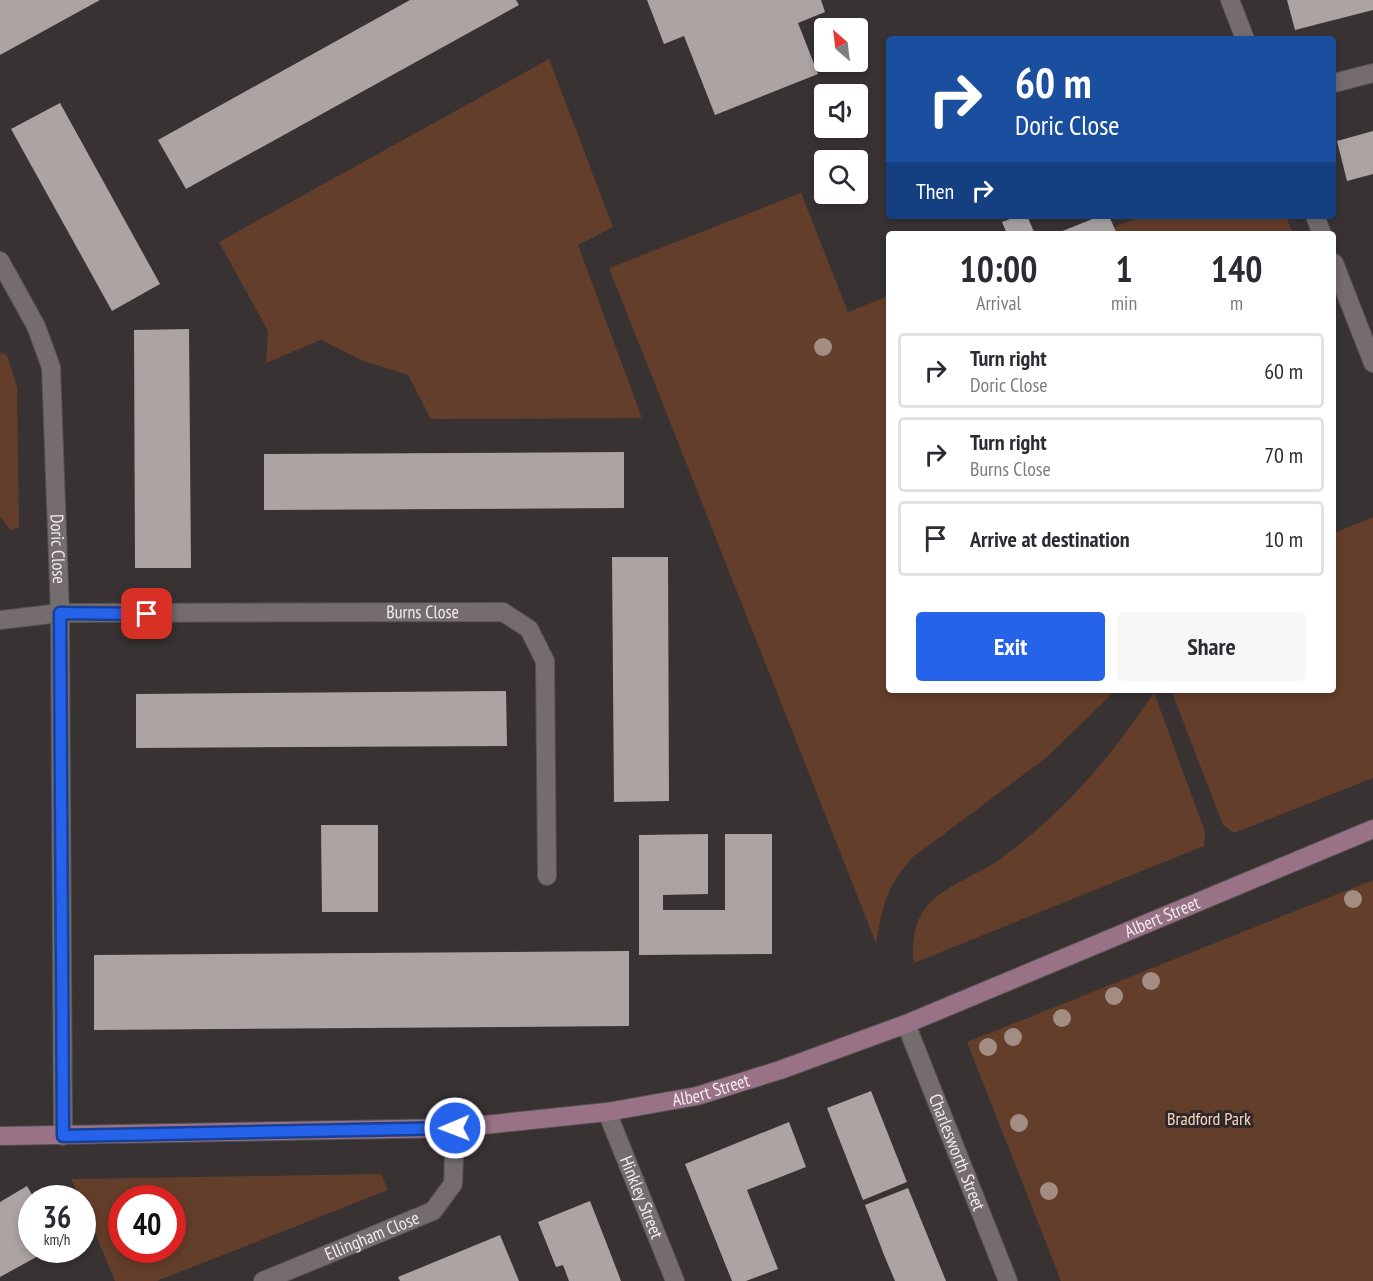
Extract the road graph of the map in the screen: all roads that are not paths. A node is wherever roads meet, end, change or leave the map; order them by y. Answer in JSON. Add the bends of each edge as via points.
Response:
{"nodes":[{"id":1,"x":1230,"y":0,"type":"edge"},
{"id":2,"x":1244,"y":36,"type":"edge"},
{"id":3,"x":1373,"y":73,"type":"edge"},
{"id":4,"x":1336,"y":82,"type":"edge"},
{"id":5,"x":0,"y":261,"type":"edge"},
{"id":6,"x":1336,"y":268,"type":"edge"},
{"id":7,"x":1373,"y":363,"type":"edge"},
{"id":8,"x":60,"y":613,"type":"junction"},
{"id":9,"x":0,"y":620,"type":"edge"},
{"id":10,"x":1373,"y":829,"type":"edge"},
{"id":11,"x":547,"y":876,"type":"dead end"},
{"id":12,"x":906,"y":1024,"type":"junction"},
{"id":13,"x":607,"y":1112,"type":"junction"},
{"id":14,"x":455,"y":1128,"type":"junction"},
{"id":15,"x":0,"y":1136,"type":"edge"},
{"id":16,"x":63,"y":1136,"type":"junction"},
{"id":17,"x":263,"y":1281,"type":"edge"},
{"id":18,"x":675,"y":1281,"type":"edge"},
{"id":19,"x":1008,"y":1281,"type":"edge"}],
"edges":[{"from":1,"to":2,"type":"street"},
{"from":3,"to":4,"type":"street"},
{"from":5,"to":8,"type":"street","name":"Doric Close","via":[[36,326],[51,367]]},
{"from":6,"to":7,"type":"street"},
{"from":8,"to":9,"type":"street","name":"Burns Close"},
{"from":8,"to":11,"type":"street","name":"Burns Close","via":[[503,612],[529,629],[545,661]]},
{"from":8,"to":16,"type":"street","name":"Doric Close"},
{"from":10,"to":12,"type":"street","name":"Albert Street"},
{"from":12,"to":13,"type":"street","name":"Albert Street","via":[[780,1070],[697,1095]]},
{"from":12,"to":19,"type":"street","name":"Charlesworth Street"},
{"from":13,"to":14,"type":"street","name":"Albert Street"},
{"from":13,"to":18,"type":"street","name":"Hinkley Street"},
{"from":14,"to":16,"type":"street","name":"Albert Street"},
{"from":14,"to":17,"type":"street","name":"Ellingham Close","via":[[453,1184],[433,1211]]},
{"from":15,"to":16,"type":"street","name":"Albert Street"}]}
